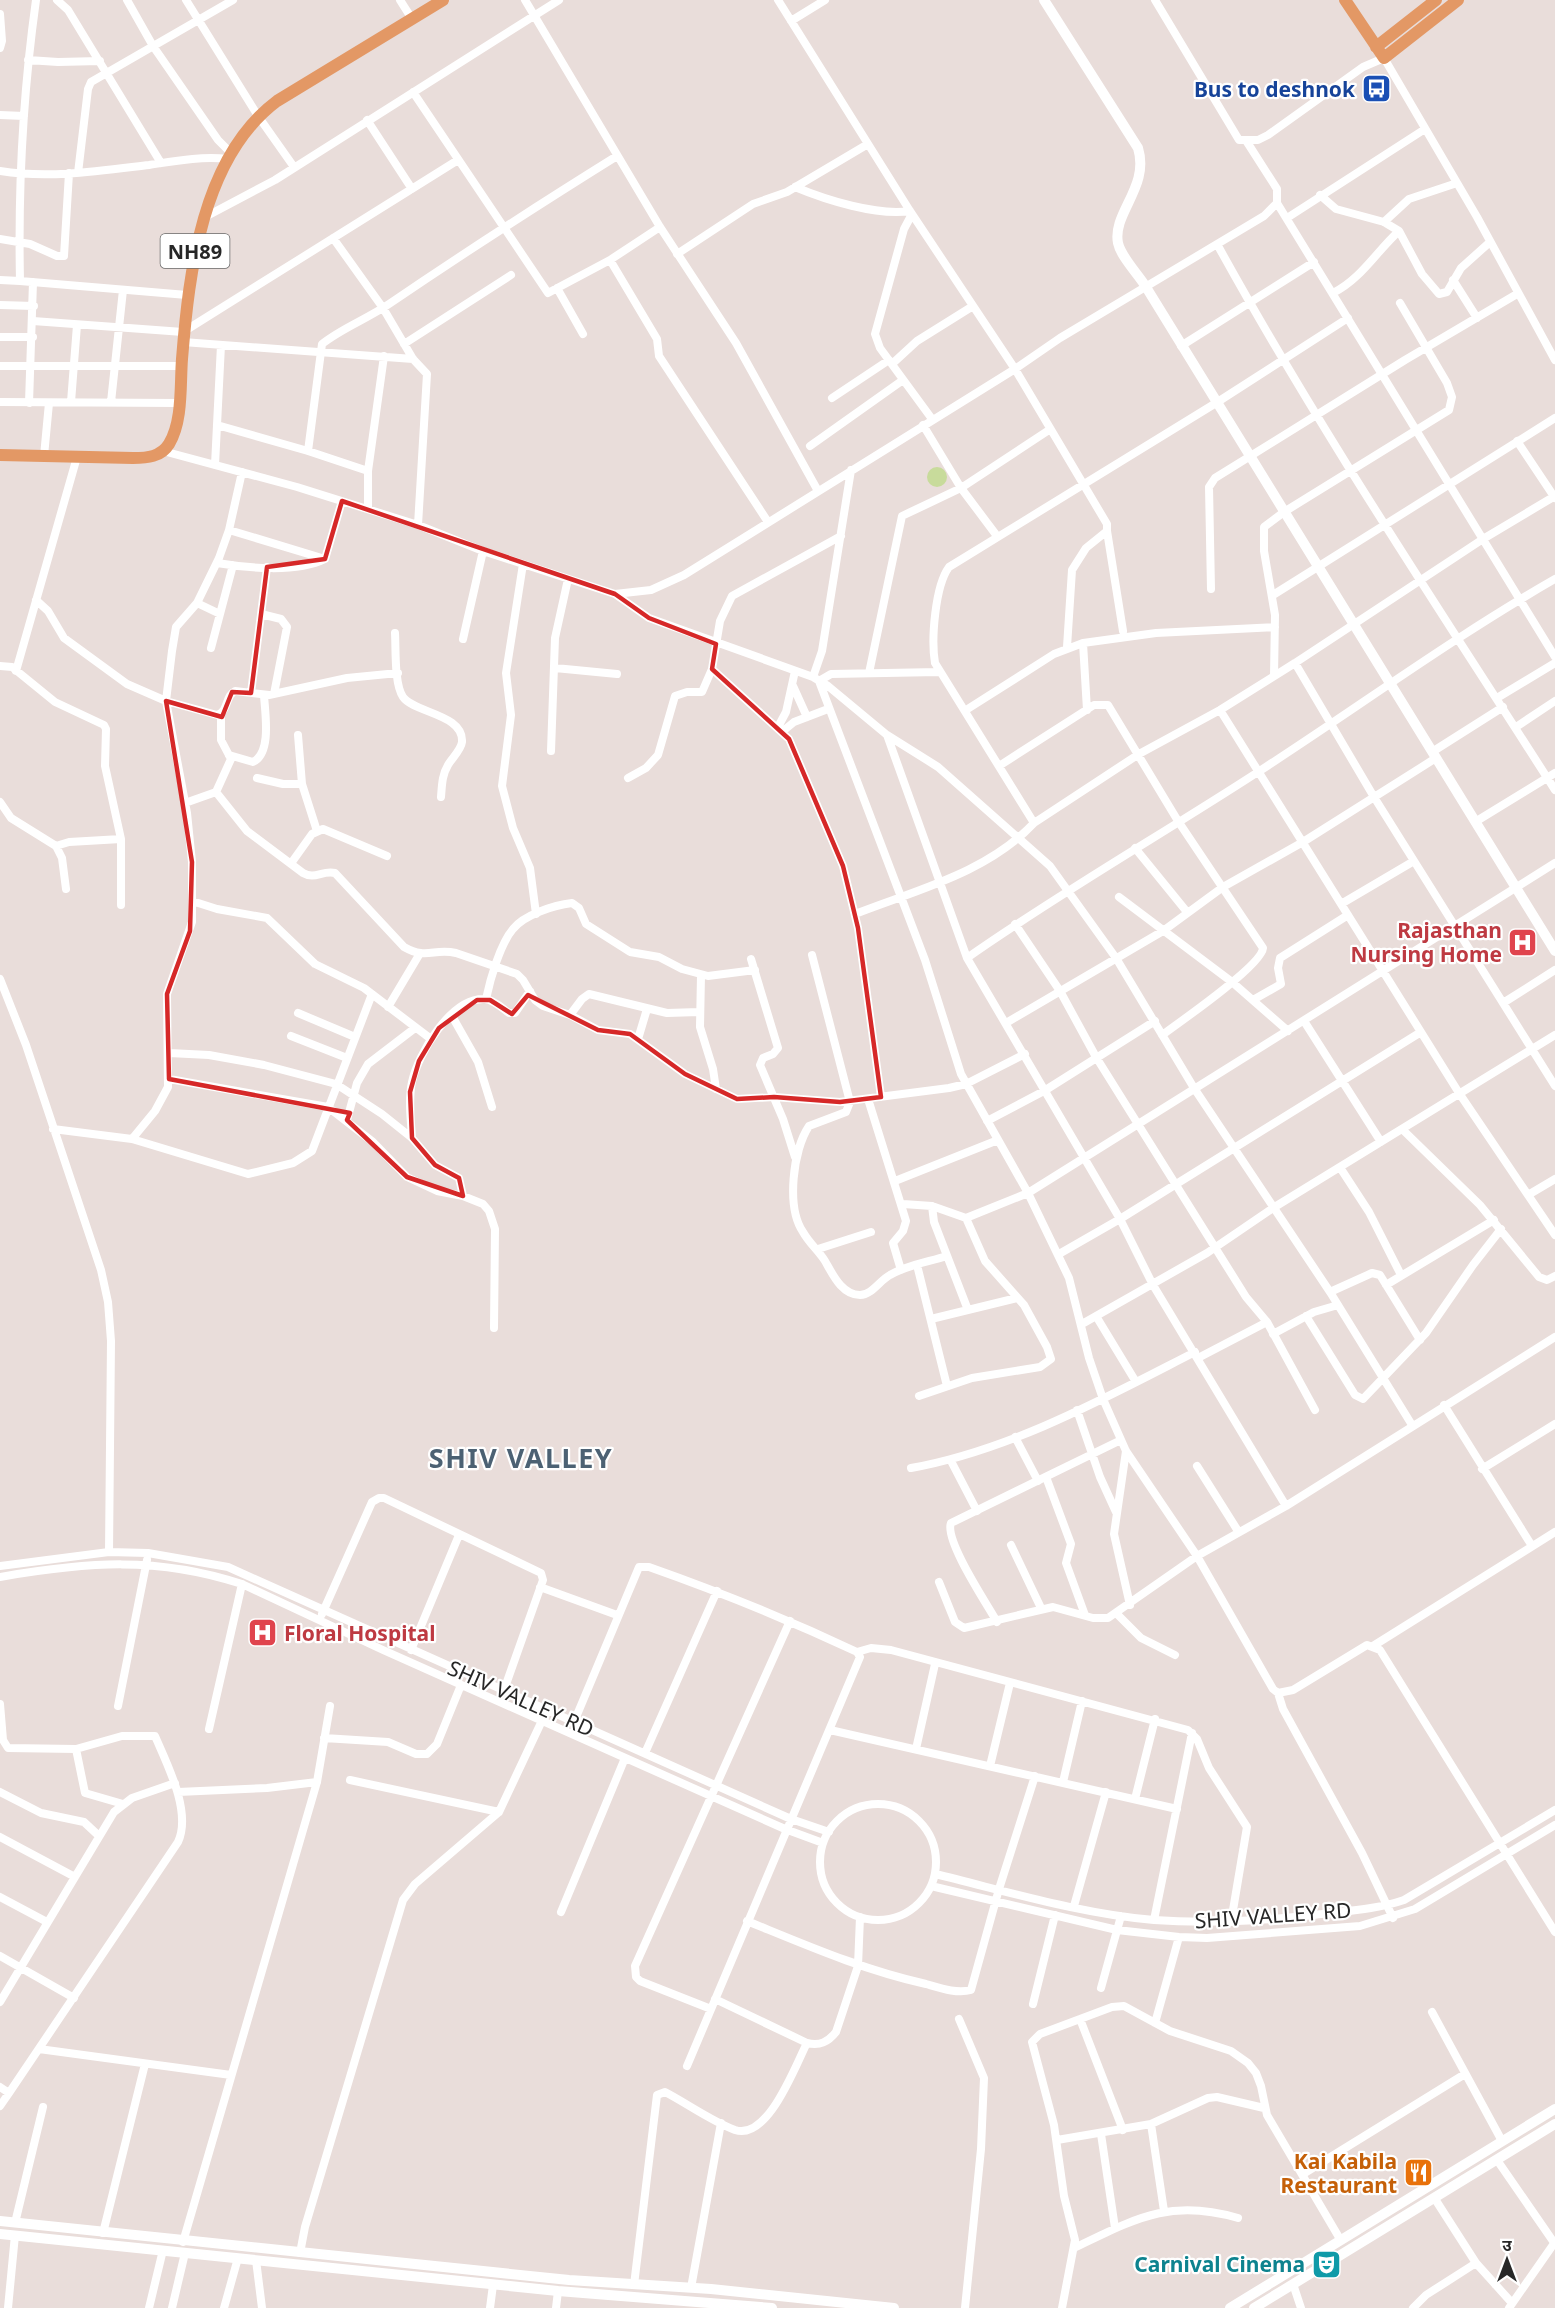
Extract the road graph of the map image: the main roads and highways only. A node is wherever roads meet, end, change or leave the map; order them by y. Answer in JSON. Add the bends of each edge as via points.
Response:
{"nodes":[{"id":1,"x":443,"y":0,"type":"edge"},
{"id":2,"x":1345,"y":0,"type":"edge"},
{"id":3,"x":1436,"y":0,"type":"edge"},
{"id":4,"x":1458,"y":0,"type":"edge"},
{"id":5,"x":1376,"y":47,"type":"junction"},
{"id":6,"x":0,"y":455,"type":"edge"}],
"edges":[{"from":1,"to":6,"type":"main road","number":"NH89","via":[[258,116],[229,156],[205,217],[193,262],[179,403],[172,436],[164,451],[150,458]]},
{"from":2,"to":5,"type":"main road"},
{"from":3,"to":5,"type":"main road"},
{"from":4,"to":5,"type":"main road","via":[[1384,58]]}]}
